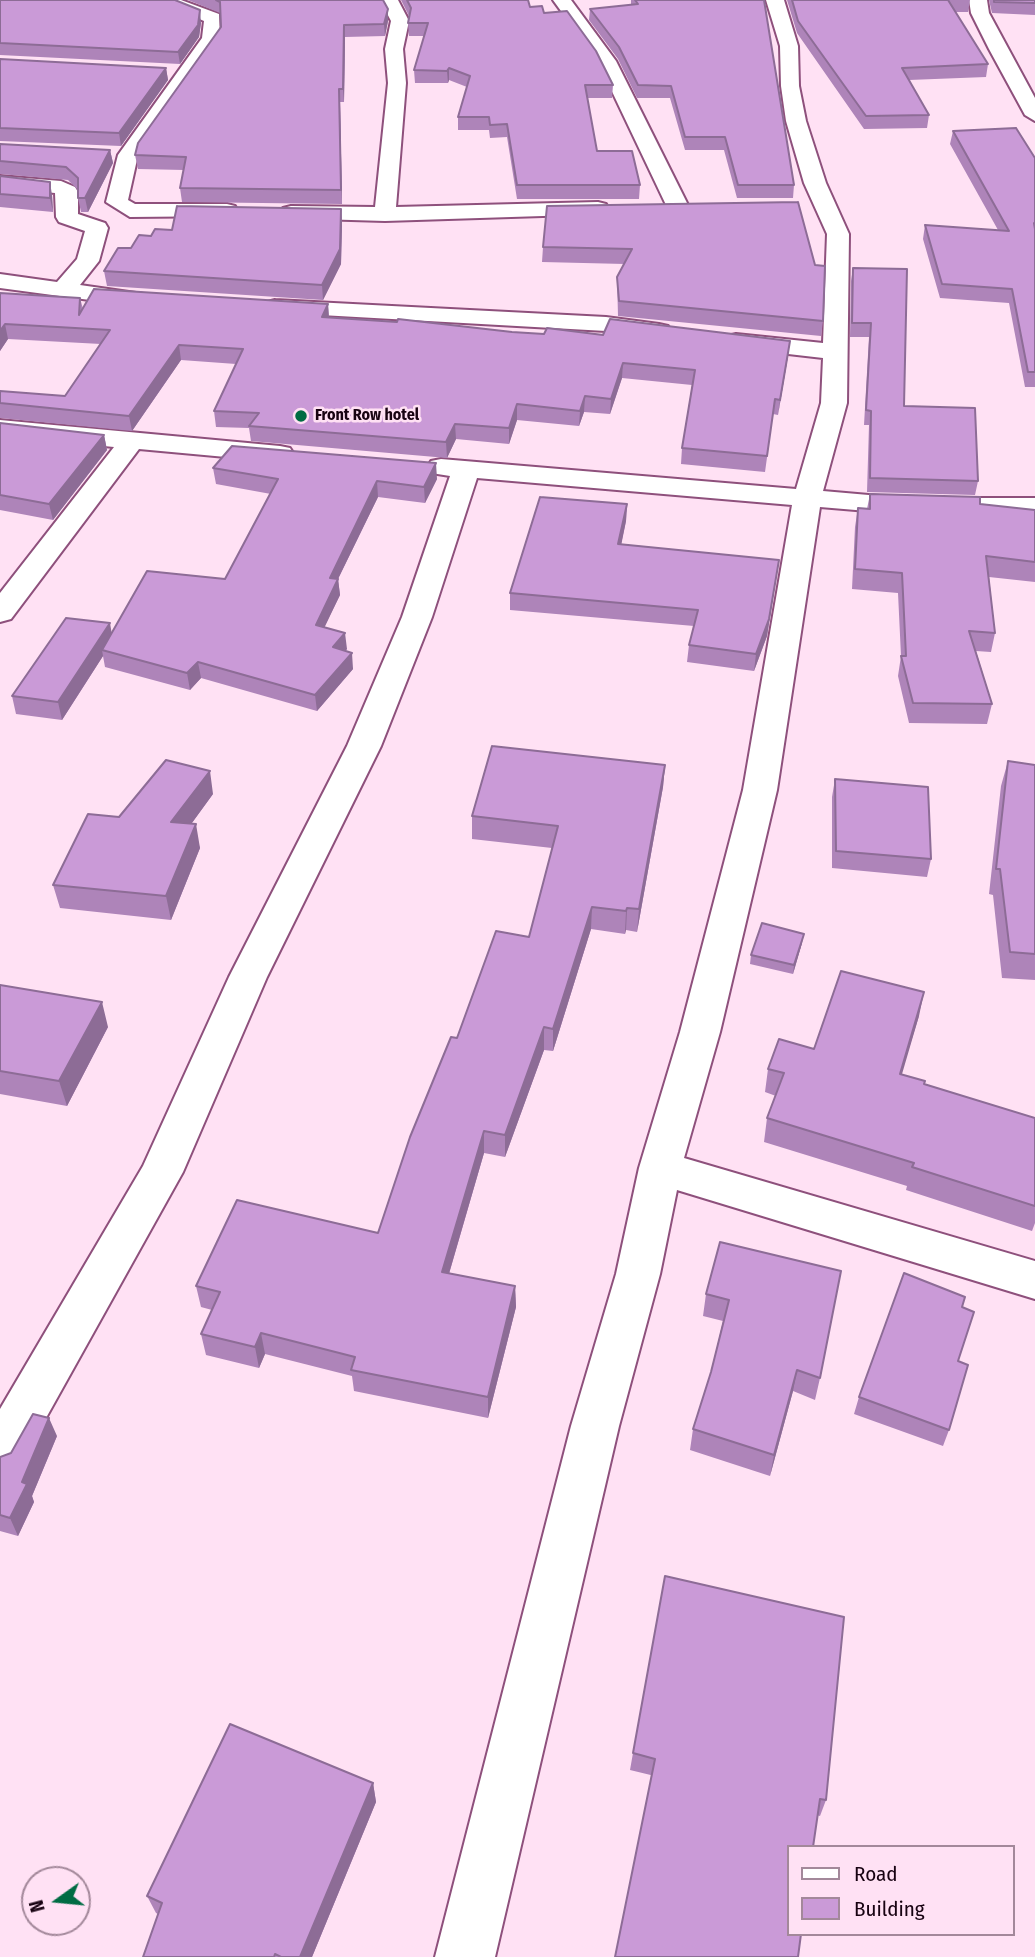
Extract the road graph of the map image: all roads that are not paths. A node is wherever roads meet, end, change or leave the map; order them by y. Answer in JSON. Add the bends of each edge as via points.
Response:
{"nodes":[{"id":1,"x":165,"y":0,"type":"edge"},
{"id":2,"x":389,"y":0,"type":"edge"},
{"id":3,"x":562,"y":0,"type":"edge"},
{"id":4,"x":775,"y":0,"type":"edge"},
{"id":5,"x":978,"y":0,"type":"edge"},
{"id":6,"x":160,"y":72,"type":"edge"},
{"id":7,"x":187,"y":73,"type":"junction"},
{"id":8,"x":1035,"y":115,"type":"edge"},
{"id":9,"x":102,"y":153,"type":"edge"},
{"id":10,"x":128,"y":155,"type":"junction"},
{"id":11,"x":0,"y":182,"type":"edge"},
{"id":12,"x":650,"y":207,"type":"edge"},
{"id":13,"x":678,"y":207,"type":"junction"},
{"id":14,"x":705,"y":207,"type":"edge"},
{"id":15,"x":622,"y":208,"type":"edge"},
{"id":16,"x":385,"y":215,"type":"junction"},
{"id":17,"x":0,"y":281,"type":"edge"},
{"id":18,"x":63,"y":289,"type":"junction"},
{"id":19,"x":169,"y":302,"type":"edge"},
{"id":20,"x":248,"y":306,"type":"edge"},
{"id":21,"x":682,"y":334,"type":"edge"},
{"id":22,"x":707,"y":337,"type":"edge"},
{"id":23,"x":835,"y":352,"type":"junction"},
{"id":24,"x":0,"y":428,"type":"edge"},
{"id":25,"x":131,"y":442,"type":"junction"},
{"id":26,"x":305,"y":456,"type":"edge"},
{"id":27,"x":412,"y":464,"type":"edge"},
{"id":28,"x":466,"y":469,"type":"junction"},
{"id":29,"x":807,"y":498,"type":"junction"},
{"id":30,"x":1035,"y":506,"type":"edge"},
{"id":31,"x":0,"y":613,"type":"edge"},
{"id":32,"x":660,"y":1168,"type":"junction"},
{"id":33,"x":1035,"y":1280,"type":"edge"},
{"id":34,"x":0,"y":1454,"type":"edge"},
{"id":35,"x":466,"y":1957,"type":"edge"}],
"edges":[{"from":1,"to":7,"type":"street","via":[[213,18],[211,38]]},
{"from":2,"to":16,"type":"street","via":[[400,20],[394,49],[397,83]]},
{"from":3,"to":13,"type":"street","via":[[607,61]]},
{"from":4,"to":23,"type":"street","via":[[789,46],[796,121],[815,183],[814,207],[838,234]]},
{"from":5,"to":8,"type":"street","via":[[980,13]]},
{"from":6,"to":7,"type":"street"},
{"from":7,"to":10,"type":"street"},
{"from":9,"to":10,"type":"street"},
{"from":10,"to":16,"type":"street","via":[[117,202],[130,209]]},
{"from":11,"to":18,"type":"street","via":[[61,187],[67,192],[67,217],[97,228],[89,261]]},
{"from":12,"to":13,"type":"street"},
{"from":13,"to":14,"type":"street"},
{"from":15,"to":16,"type":"street"},
{"from":17,"to":18,"type":"street"},
{"from":18,"to":19,"type":"street"},
{"from":20,"to":21,"type":"street","via":[[606,324]]},
{"from":22,"to":23,"type":"street"},
{"from":23,"to":29,"type":"street","via":[[834,403]]},
{"from":24,"to":25,"type":"street"},
{"from":25,"to":26,"type":"street"},
{"from":25,"to":31,"type":"street"},
{"from":27,"to":28,"type":"street"},
{"from":28,"to":29,"type":"street"},
{"from":28,"to":34,"type":"street","via":[[417,617],[363,746],[248,977],[162,1172]]},
{"from":29,"to":30,"type":"street","via":[[904,506]]},
{"from":29,"to":32,"type":"street","via":[[760,790],[700,1032]]},
{"from":32,"to":33,"type":"street"},
{"from":32,"to":35,"type":"street","via":[[639,1274],[595,1426]]}]}
